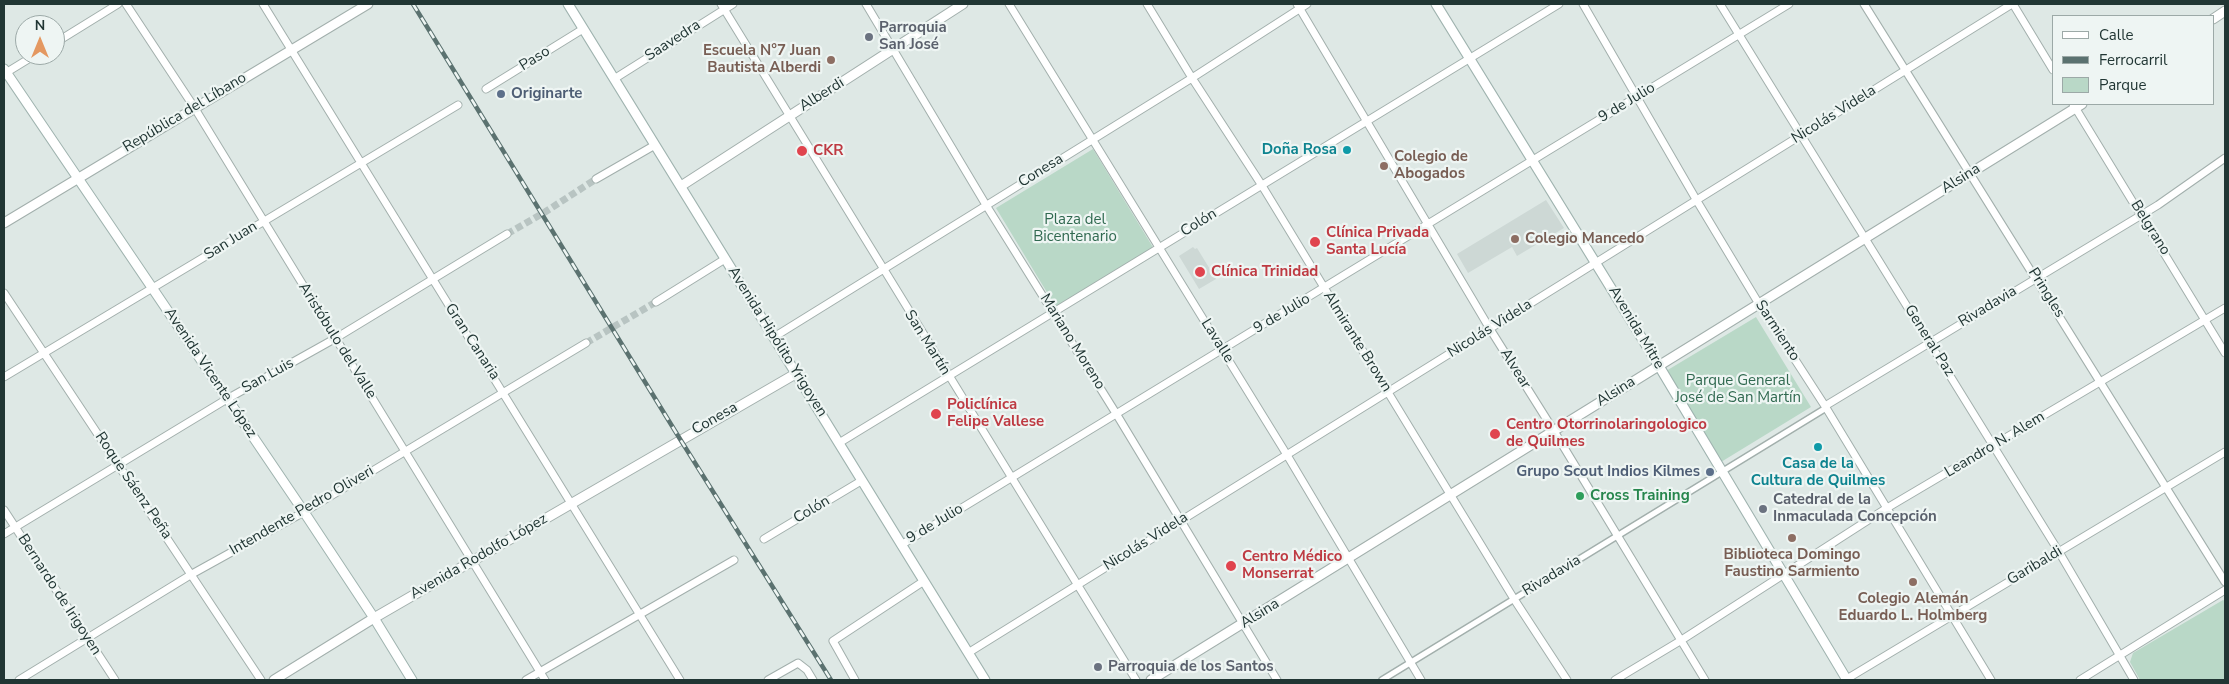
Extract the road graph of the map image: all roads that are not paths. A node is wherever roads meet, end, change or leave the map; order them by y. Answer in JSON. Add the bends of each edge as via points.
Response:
{"nodes":[{"id":1,"x":118,"y":4,"type":"edge"},
{"id":2,"x":126,"y":4,"type":"edge"},
{"id":3,"x":263,"y":4,"type":"edge"},
{"id":4,"x":368,"y":4,"type":"edge"},
{"id":5,"x":568,"y":4,"type":"edge"},
{"id":6,"x":733,"y":4,"type":"edge"},
{"id":7,"x":866,"y":4,"type":"edge"},
{"id":8,"x":963,"y":4,"type":"edge"},
{"id":9,"x":1009,"y":4,"type":"edge"},
{"id":10,"x":1147,"y":4,"type":"edge"},
{"id":11,"x":1307,"y":4,"type":"edge"},
{"id":12,"x":1436,"y":4,"type":"edge"},
{"id":13,"x":1559,"y":4,"type":"edge"},
{"id":14,"x":1583,"y":4,"type":"edge"},
{"id":15,"x":1720,"y":4,"type":"edge"},
{"id":16,"x":1789,"y":4,"type":"edge"},
{"id":17,"x":1864,"y":4,"type":"edge"},
{"id":18,"x":2012,"y":4,"type":"edge"},
{"id":19,"x":723,"y":6,"type":"edge"},
{"id":20,"x":1298,"y":6,"type":"edge"},
{"id":21,"x":2225,"y":11,"type":"edge"},
{"id":22,"x":2214,"y":18,"type":"edge"},
{"id":23,"x":583,"y":29,"type":"junction"},
{"id":24,"x":1739,"y":35,"type":"junction"},
{"id":25,"x":65,"y":36,"type":"edge"},
{"id":26,"x":292,"y":49,"type":"junction"},
{"id":27,"x":894,"y":49,"type":"junction"},
{"id":28,"x":1469,"y":57,"type":"junction"},
{"id":29,"x":17,"y":65,"type":"edge"},
{"id":30,"x":2052,"y":68,"type":"edge"},
{"id":31,"x":1906,"y":70,"type":"junction"},
{"id":32,"x":5,"y":72,"type":"edge"},
{"id":33,"x":1192,"y":78,"type":"junction"},
{"id":34,"x":614,"y":79,"type":"junction"},
{"id":35,"x":486,"y":89,"type":"dead end"},
{"id":36,"x":1637,"y":97,"type":"junction"},
{"id":37,"x":458,"y":105,"type":"dead end"},
{"id":38,"x":2077,"y":105,"type":"edge"},
{"id":39,"x":194,"y":107,"type":"junction"},
{"id":40,"x":790,"y":115,"type":"junction"},
{"id":41,"x":1366,"y":120,"type":"junction"},
{"id":42,"x":1802,"y":134,"type":"junction"},
{"id":43,"x":1092,"y":139,"type":"junction"},
{"id":44,"x":655,"y":145,"type":"junction"},
{"id":45,"x":2225,"y":158,"type":"edge"},
{"id":46,"x":1532,"y":161,"type":"junction"},
{"id":47,"x":362,"y":162,"type":"junction"},
{"id":48,"x":1971,"y":173,"type":"junction"},
{"id":49,"x":77,"y":179,"type":"junction"},
{"id":50,"x":596,"y":179,"type":"tunnel mouth"},
{"id":51,"x":1261,"y":184,"type":"junction"},
{"id":52,"x":680,"y":186,"type":"junction"},
{"id":53,"x":1697,"y":201,"type":"junction"},
{"id":54,"x":986,"y":205,"type":"junction"},
{"id":55,"x":2142,"y":216,"type":"junction"},
{"id":56,"x":264,"y":221,"type":"junction"},
{"id":57,"x":4,"y":223,"type":"edge"},
{"id":58,"x":1428,"y":225,"type":"junction"},
{"id":59,"x":507,"y":234,"type":"tunnel mouth"},
{"id":60,"x":1865,"y":238,"type":"junction"},
{"id":61,"x":1159,"y":247,"type":"junction"},
{"id":62,"x":725,"y":259,"type":"junction"},
{"id":63,"x":1596,"y":263,"type":"junction"},
{"id":64,"x":882,"y":269,"type":"junction"},
{"id":65,"x":2037,"y":278,"type":"junction"},
{"id":66,"x":431,"y":279,"type":"junction"},
{"id":67,"x":153,"y":289,"type":"junction"},
{"id":68,"x":1323,"y":289,"type":"junction"},
{"id":69,"x":4,"y":293,"type":"edge"},
{"id":70,"x":656,"y":302,"type":"tunnel mouth"},
{"id":71,"x":1759,"y":304,"type":"junction"},
{"id":72,"x":2225,"y":308,"type":"edge"},
{"id":73,"x":1054,"y":313,"type":"junction"},
{"id":74,"x":2206,"y":320,"type":"junction"},
{"id":75,"x":1490,"y":329,"type":"junction"},
{"id":76,"x":774,"y":337,"type":"junction"},
{"id":77,"x":336,"y":338,"type":"junction"},
{"id":78,"x":1930,"y":342,"type":"junction"},
{"id":79,"x":586,"y":343,"type":"tunnel mouth"},
{"id":80,"x":1223,"y":350,"type":"junction"},
{"id":81,"x":44,"y":353,"type":"junction"},
{"id":82,"x":2225,"y":353,"type":"edge"},
{"id":83,"x":1659,"y":366,"type":"junction"},
{"id":84,"x":796,"y":373,"type":"junction"},
{"id":85,"x":4,"y":377,"type":"edge"},
{"id":86,"x":948,"y":377,"type":"junction"},
{"id":87,"x":2100,"y":381,"type":"junction"},
{"id":88,"x":1388,"y":392,"type":"junction"},
{"id":89,"x":504,"y":393,"type":"junction"},
{"id":90,"x":227,"y":399,"type":"junction"},
{"id":91,"x":1826,"y":407,"type":"junction"},
{"id":92,"x":1117,"y":415,"type":"junction"},
{"id":93,"x":1554,"y":430,"type":"junction"},
{"id":94,"x":686,"y":436,"type":"joint"},
{"id":95,"x":838,"y":443,"type":"junction"},
{"id":96,"x":1993,"y":446,"type":"junction"},
{"id":97,"x":406,"y":452,"type":"junction"},
{"id":98,"x":2225,"y":452,"type":"edge"},
{"id":99,"x":1287,"y":455,"type":"junction"},
{"id":100,"x":119,"y":464,"type":"junction"},
{"id":101,"x":1722,"y":473,"type":"junction"},
{"id":102,"x":1011,"y":478,"type":"junction"},
{"id":103,"x":861,"y":481,"type":"junction"},
{"id":104,"x":2166,"y":488,"type":"junction"},
{"id":105,"x":1451,"y":495,"type":"junction"},
{"id":106,"x":572,"y":503,"type":"junction"},
{"id":107,"x":1887,"y":508,"type":"junction"},
{"id":108,"x":4,"y":510,"type":"edge"},
{"id":109,"x":304,"y":512,"type":"junction"},
{"id":110,"x":1180,"y":521,"type":"junction"},
{"id":111,"x":15,"y":527,"type":"junction"},
{"id":112,"x":4,"y":534,"type":"edge"},
{"id":113,"x":1618,"y":536,"type":"junction"},
{"id":114,"x":764,"y":539,"type":"dead end"},
{"id":115,"x":901,"y":545,"type":"junction"},
{"id":116,"x":2059,"y":552,"type":"junction"},
{"id":117,"x":1349,"y":559,"type":"junction"},
{"id":118,"x":734,"y":560,"type":"dead end"},
{"id":119,"x":473,"y":561,"type":"junction"},
{"id":120,"x":192,"y":574,"type":"junction"},
{"id":121,"x":1784,"y":574,"type":"junction"},
{"id":122,"x":924,"y":581,"type":"junction"},
{"id":123,"x":2225,"y":582,"type":"edge"},
{"id":124,"x":1076,"y":585,"type":"junction"},
{"id":125,"x":2225,"y":590,"type":"edge"},
{"id":126,"x":1514,"y":599,"type":"junction"},
{"id":127,"x":640,"y":615,"type":"junction"},
{"id":128,"x":1953,"y":615,"type":"junction"},
{"id":129,"x":374,"y":618,"type":"junction"},
{"id":130,"x":1244,"y":624,"type":"junction"},
{"id":131,"x":88,"y":639,"type":"junction"},
{"id":132,"x":1680,"y":641,"type":"junction"},
{"id":133,"x":968,"y":653,"type":"junction"},
{"id":134,"x":2120,"y":656,"type":"junction"},
{"id":135,"x":1411,"y":663,"type":"junction"},
{"id":136,"x":540,"y":672,"type":"junction"},
{"id":137,"x":19,"y":680,"type":"edge"},
{"id":138,"x":115,"y":680,"type":"edge"},
{"id":139,"x":261,"y":680,"type":"edge"},
{"id":140,"x":274,"y":680,"type":"edge"},
{"id":141,"x":412,"y":680,"type":"edge"},
{"id":142,"x":526,"y":680,"type":"edge"},
{"id":143,"x":545,"y":680,"type":"edge"},
{"id":144,"x":680,"y":680,"type":"edge"},
{"id":145,"x":768,"y":680,"type":"edge"},
{"id":146,"x":813,"y":680,"type":"edge"},
{"id":147,"x":855,"y":680,"type":"edge"},
{"id":148,"x":985,"y":680,"type":"edge"},
{"id":149,"x":1136,"y":680,"type":"edge"},
{"id":150,"x":1151,"y":680,"type":"edge"},
{"id":151,"x":1277,"y":680,"type":"edge"},
{"id":152,"x":1382,"y":680,"type":"edge"},
{"id":153,"x":1421,"y":680,"type":"edge"},
{"id":154,"x":1567,"y":680,"type":"edge"},
{"id":155,"x":1615,"y":680,"type":"edge"},
{"id":156,"x":1705,"y":680,"type":"edge"},
{"id":157,"x":1846,"y":680,"type":"edge"},
{"id":158,"x":1992,"y":680,"type":"edge"},
{"id":159,"x":2080,"y":680,"type":"edge"},
{"id":160,"x":2134,"y":680,"type":"edge"}],
"edges":[{"from":1,"to":25,"type":"street"},
{"from":2,"to":39,"type":"street","name":"Aristóbulo del Valle"},
{"from":3,"to":26,"type":"street","name":"Gran Canaria"},
{"from":4,"to":26,"type":"street","name":"República del Líbano"},
{"from":5,"to":23,"type":"street","name":"Avenida Hipólito Yrigoyen"},
{"from":6,"to":19,"type":"street","name":"Saavedra"},
{"from":7,"to":27,"type":"street","name":"Mariano Moreno"},
{"from":8,"to":27,"type":"street","name":"Alberdi"},
{"from":9,"to":43,"type":"street","name":"Lavalle"},
{"from":10,"to":33,"type":"street","name":"Almirante Brown"},
{"from":11,"to":20,"type":"street","name":"Conesa"},
{"from":12,"to":28,"type":"street","name":"Avenida Mitre"},
{"from":13,"to":28,"type":"street","name":"Colón"},
{"from":14,"to":36,"type":"street","name":"Sarmiento"},
{"from":15,"to":24,"type":"street","name":"General Paz"},
{"from":16,"to":24,"type":"street","name":"9 de Julio"},
{"from":17,"to":31,"type":"street","name":"Pringles"},
{"from":18,"to":30,"type":"street"},
{"from":18,"to":31,"type":"street","name":"Nicolás Videla"},
{"from":19,"to":34,"type":"street","name":"Saavedra"},
{"from":19,"to":40,"type":"street","name":"San Martín"},
{"from":20,"to":33,"type":"street","name":"Conesa"},
{"from":20,"to":41,"type":"street","name":"Alvear"},
{"from":21,"to":22,"type":"street"},
{"from":23,"to":34,"type":"street","name":"Avenida Hipólito Yrigoyen"},
{"from":23,"to":35,"type":"street","name":"Paso"},
{"from":24,"to":36,"type":"street","name":"9 de Julio"},
{"from":24,"to":42,"type":"street","name":"General Paz"},
{"from":26,"to":39,"type":"street","name":"República del Líbano"},
{"from":26,"to":47,"type":"street","name":"Gran Canaria"},
{"from":27,"to":40,"type":"street","name":"Alberdi"},
{"from":27,"to":54,"type":"street","name":"Mariano Moreno"},
{"from":28,"to":41,"type":"street","name":"Colón"},
{"from":28,"to":46,"type":"street","name":"Avenida Mitre"},
{"from":29,"to":32,"type":"street"},
{"from":31,"to":42,"type":"street","name":"Nicolás Videla"},
{"from":31,"to":48,"type":"street","name":"Pringles"},
{"from":32,"to":49,"type":"street","name":"Avenida Vicente López"},
{"from":33,"to":43,"type":"street","name":"Conesa"},
{"from":33,"to":51,"type":"street","name":"Almirante Brown"},
{"from":34,"to":44,"type":"street","name":"Avenida Hipólito Yrigoyen"},
{"from":36,"to":46,"type":"street","name":"9 de Julio"},
{"from":36,"to":53,"type":"street","name":"Sarmiento"},
{"from":37,"to":47,"type":"street","name":"San Juan"},
{"from":38,"to":48,"type":"street","name":"Alsina"},
{"from":38,"to":55,"type":"street","name":"Belgrano"},
{"from":39,"to":49,"type":"street","name":"República del Líbano"},
{"from":39,"to":56,"type":"street","name":"Aristóbulo del Valle"},
{"from":40,"to":52,"type":"street","name":"Alberdi"},
{"from":40,"to":64,"type":"street","name":"San Martín"},
{"from":41,"to":51,"type":"street","name":"Colón"},
{"from":41,"to":58,"type":"street","name":"Alvear"},
{"from":42,"to":53,"type":"street","name":"Nicolás Videla"},
{"from":42,"to":60,"type":"street","name":"General Paz"},
{"from":43,"to":54,"type":"street","name":"Conesa"},
{"from":43,"to":61,"type":"street","name":"Lavalle"},
{"from":44,"to":50,"type":"street"},
{"from":44,"to":52,"type":"street","name":"Avenida Hipólito Yrigoyen"},
{"from":45,"to":55,"type":"street","name":"Rivadavia"},
{"from":46,"to":58,"type":"street","name":"9 de Julio"},
{"from":46,"to":63,"type":"street","name":"Avenida Mitre"},
{"from":47,"to":56,"type":"street","name":"San Juan"},
{"from":47,"to":66,"type":"street","name":"Gran Canaria"},
{"from":48,"to":60,"type":"street","name":"Alsina"},
{"from":48,"to":65,"type":"street","name":"Pringles"},
{"from":49,"to":57,"type":"street","name":"República del Líbano"},
{"from":49,"to":67,"type":"street","name":"Avenida Vicente López"},
{"from":51,"to":61,"type":"street","name":"Colón"},
{"from":51,"to":68,"type":"street","name":"Almirante Brown"},
{"from":52,"to":62,"type":"street","name":"Avenida Hipólito Yrigoyen"},
{"from":53,"to":63,"type":"street","name":"Nicolás Videla"},
{"from":53,"to":71,"type":"street","name":"Sarmiento"},
{"from":54,"to":64,"type":"street","name":"Conesa"},
{"from":54,"to":73,"type":"street","name":"Mariano Moreno"},
{"from":55,"to":65,"type":"street","name":"Rivadavia"},
{"from":55,"to":74,"type":"street","name":"Belgrano"},
{"from":56,"to":67,"type":"street","name":"San Juan"},
{"from":56,"to":77,"type":"street","name":"Aristóbulo del Valle"},
{"from":58,"to":68,"type":"street","name":"9 de Julio"},
{"from":58,"to":75,"type":"street","name":"Alvear"},
{"from":59,"to":66,"type":"street","name":"San Luis"},
{"from":60,"to":71,"type":"street","name":"Alsina"},
{"from":60,"to":78,"type":"street","name":"General Paz"},
{"from":61,"to":73,"type":"street","name":"Colón"},
{"from":61,"to":80,"type":"street","name":"Lavalle"},
{"from":62,"to":70,"type":"street"},
{"from":62,"to":76,"type":"street","name":"Avenida Hipólito Yrigoyen"},
{"from":63,"to":75,"type":"street","name":"Nicolás Videla"},
{"from":63,"to":83,"type":"street","name":"Avenida Mitre"},
{"from":64,"to":76,"type":"street","name":"Conesa"},
{"from":64,"to":86,"type":"street","name":"San Martín"},
{"from":65,"to":78,"type":"street","name":"Rivadavia"},
{"from":65,"to":87,"type":"street","name":"Pringles"},
{"from":66,"to":77,"type":"street","name":"San Luis"},
{"from":66,"to":89,"type":"street","name":"Gran Canaria"},
{"from":67,"to":81,"type":"street","name":"San Juan"},
{"from":67,"to":90,"type":"street","name":"Avenida Vicente López"},
{"from":68,"to":80,"type":"street","name":"9 de Julio"},
{"from":68,"to":88,"type":"street","name":"Almirante Brown"},
{"from":69,"to":81,"type":"street","name":"Roque Sáenz Peña"},
{"from":71,"to":83,"type":"street","name":"Alsina"},
{"from":71,"to":91,"type":"street","name":"Sarmiento"},
{"from":72,"to":74,"type":"street","name":"Leandro N. Alem"},
{"from":73,"to":86,"type":"street","name":"Colón"},
{"from":73,"to":92,"type":"street","name":"Mariano Moreno"},
{"from":74,"to":82,"type":"street","name":"Belgrano"},
{"from":74,"to":87,"type":"street","name":"Leandro N. Alem"},
{"from":75,"to":88,"type":"street","name":"Nicolás Videla"},
{"from":75,"to":93,"type":"street","name":"Alvear"},
{"from":76,"to":84,"type":"street","name":"Avenida Hipólito Yrigoyen"},
{"from":77,"to":90,"type":"street","name":"San Luis"},
{"from":77,"to":97,"type":"street","name":"Aristóbulo del Valle"},
{"from":78,"to":91,"type":"street","name":"Rivadavia"},
{"from":78,"to":96,"type":"street","name":"General Paz"},
{"from":79,"to":89,"type":"street","name":"Intendente Pedro Oliveri"},
{"from":80,"to":92,"type":"street","name":"9 de Julio"},
{"from":80,"to":99,"type":"street","name":"Lavalle"},
{"from":81,"to":85,"type":"street","name":"San Juan"},
{"from":81,"to":100,"type":"street","name":"Roque Sáenz Peña"},
{"from":83,"to":93,"type":"street","name":"Alsina"},
{"from":83,"to":101,"type":"street","name":"Avenida Mitre"},
{"from":84,"to":94,"type":"street","name":"Conesa"},
{"from":84,"to":95,"type":"street","name":"Avenida Hipólito Yrigoyen"},
{"from":86,"to":95,"type":"street","name":"Colón"},
{"from":86,"to":102,"type":"street","name":"San Martín"},
{"from":87,"to":96,"type":"street","name":"Leandro N. Alem"},
{"from":87,"to":104,"type":"street","name":"Pringles"},
{"from":88,"to":99,"type":"street","name":"Nicolás Videla"},
{"from":88,"to":105,"type":"street","name":"Almirante Brown"},
{"from":89,"to":97,"type":"street","name":"Intendente Pedro Oliveri"},
{"from":89,"to":106,"type":"street","name":"Gran Canaria"},
{"from":90,"to":100,"type":"street","name":"San Luis"},
{"from":90,"to":109,"type":"street","name":"Avenida Vicente López"},
{"from":91,"to":101,"type":"street","name":"Rivadavia"},
{"from":91,"to":107,"type":"street","name":"Sarmiento"},
{"from":92,"to":102,"type":"street","name":"9 de Julio"},
{"from":92,"to":110,"type":"street","name":"Mariano Moreno"},
{"from":93,"to":105,"type":"street","name":"Alsina"},
{"from":93,"to":113,"type":"street","name":"Alvear"},
{"from":94,"to":106,"type":"street","name":"Avenida Rodolfo López"},
{"from":95,"to":103,"type":"street","name":"Avenida Hipólito Yrigoyen"},
{"from":96,"to":107,"type":"street","name":"Leandro N. Alem"},
{"from":96,"to":116,"type":"street","name":"General Paz"},
{"from":97,"to":109,"type":"street","name":"Intendente Pedro Oliveri"},
{"from":97,"to":119,"type":"street","name":"Aristóbulo del Valle"},
{"from":98,"to":104,"type":"street","name":"Garibaldi"},
{"from":99,"to":110,"type":"street","name":"Nicolás Videla"},
{"from":99,"to":117,"type":"street","name":"Lavalle"},
{"from":100,"to":111,"type":"street","name":"San Luis"},
{"from":100,"to":120,"type":"street","name":"Roque Sáenz Peña"},
{"from":101,"to":113,"type":"street","name":"Rivadavia"},
{"from":101,"to":121,"type":"street","name":"Avenida Mitre"},
{"from":102,"to":115,"type":"street","name":"9 de Julio"},
{"from":102,"to":124,"type":"street","name":"San Martín"},
{"from":103,"to":114,"type":"street","name":"Colón"},
{"from":103,"to":115,"type":"street","name":"Avenida Hipólito Yrigoyen"},
{"from":104,"to":116,"type":"street","name":"Garibaldi"},
{"from":104,"to":123,"type":"street","name":"Pringles"},
{"from":105,"to":117,"type":"street","name":"Alsina"},
{"from":105,"to":126,"type":"street","name":"Almirante Brown"},
{"from":106,"to":119,"type":"street","name":"Avenida Rodolfo López"},
{"from":106,"to":127,"type":"street","name":"Gran Canaria"},
{"from":107,"to":121,"type":"street","name":"Leandro N. Alem"},
{"from":107,"to":128,"type":"street","name":"Sarmiento"},
{"from":108,"to":111,"type":"street","name":"Bernardo de Irigoyen"},
{"from":109,"to":120,"type":"street","name":"Intendente Pedro Oliveri"},
{"from":109,"to":129,"type":"street","name":"Avenida Vicente López"},
{"from":110,"to":124,"type":"street","name":"Nicolás Videla"},
{"from":110,"to":130,"type":"street","name":"Mariano Moreno"},
{"from":111,"to":112,"type":"street","name":"San Luis"},
{"from":111,"to":131,"type":"street","name":"Bernardo de Irigoyen"},
{"from":113,"to":126,"type":"street","name":"Rivadavia"},
{"from":113,"to":132,"type":"street","name":"Alvear"},
{"from":115,"to":122,"type":"street","name":"Avenida Hipólito Yrigoyen"},
{"from":116,"to":128,"type":"street","name":"Garibaldi"},
{"from":116,"to":134,"type":"street","name":"General Paz"},
{"from":117,"to":130,"type":"street","name":"Alsina"},
{"from":117,"to":135,"type":"street","name":"Lavalle"},
{"from":118,"to":127,"type":"street"},
{"from":119,"to":129,"type":"street","name":"Avenida Rodolfo López"},
{"from":119,"to":136,"type":"street","name":"Aristóbulo del Valle"},
{"from":120,"to":131,"type":"street","name":"Intendente Pedro Oliveri"},
{"from":120,"to":139,"type":"street","name":"Roque Sáenz Peña"},
{"from":121,"to":132,"type":"street","name":"Leandro N. Alem"},
{"from":121,"to":157,"type":"street","name":"Avenida Mitre"},
{"from":122,"to":133,"type":"street","name":"Avenida Hipólito Yrigoyen"},
{"from":122,"to":147,"type":"street","via":[[834,639],[834,645]]},
{"from":124,"to":133,"type":"street","name":"Nicolás Videla"},
{"from":124,"to":149,"type":"street","name":"San Martín"},
{"from":125,"to":134,"type":"street"},
{"from":126,"to":135,"type":"street","name":"Rivadavia"},
{"from":126,"to":154,"type":"street","name":"Almirante Brown"},
{"from":127,"to":136,"type":"street"},
{"from":127,"to":144,"type":"street","name":"Gran Canaria"},
{"from":128,"to":157,"type":"street","name":"Garibaldi"},
{"from":128,"to":158,"type":"street","name":"Sarmiento"},
{"from":129,"to":140,"type":"street","name":"Avenida Rodolfo López"},
{"from":129,"to":141,"type":"street","name":"Avenida Vicente López"},
{"from":130,"to":150,"type":"street","name":"Alsina"},
{"from":130,"to":151,"type":"street","name":"Mariano Moreno"},
{"from":131,"to":137,"type":"street","name":"Intendente Pedro Oliveri"},
{"from":131,"to":138,"type":"street","name":"Bernardo de Irigoyen"},
{"from":132,"to":155,"type":"street","name":"Leandro N. Alem"},
{"from":132,"to":156,"type":"street","name":"Alvear"},
{"from":133,"to":148,"type":"street","name":"Avenida Hipólito Yrigoyen"},
{"from":134,"to":159,"type":"street"},
{"from":134,"to":160,"type":"street","name":"General Paz"},
{"from":135,"to":152,"type":"street","name":"Rivadavia"},
{"from":135,"to":153,"type":"street","name":"Lavalle"},
{"from":136,"to":142,"type":"street"},
{"from":136,"to":143,"type":"street","name":"Aristóbulo del Valle"},
{"from":145,"to":146,"type":"street","via":[[795,663],[801,664]]}]}
